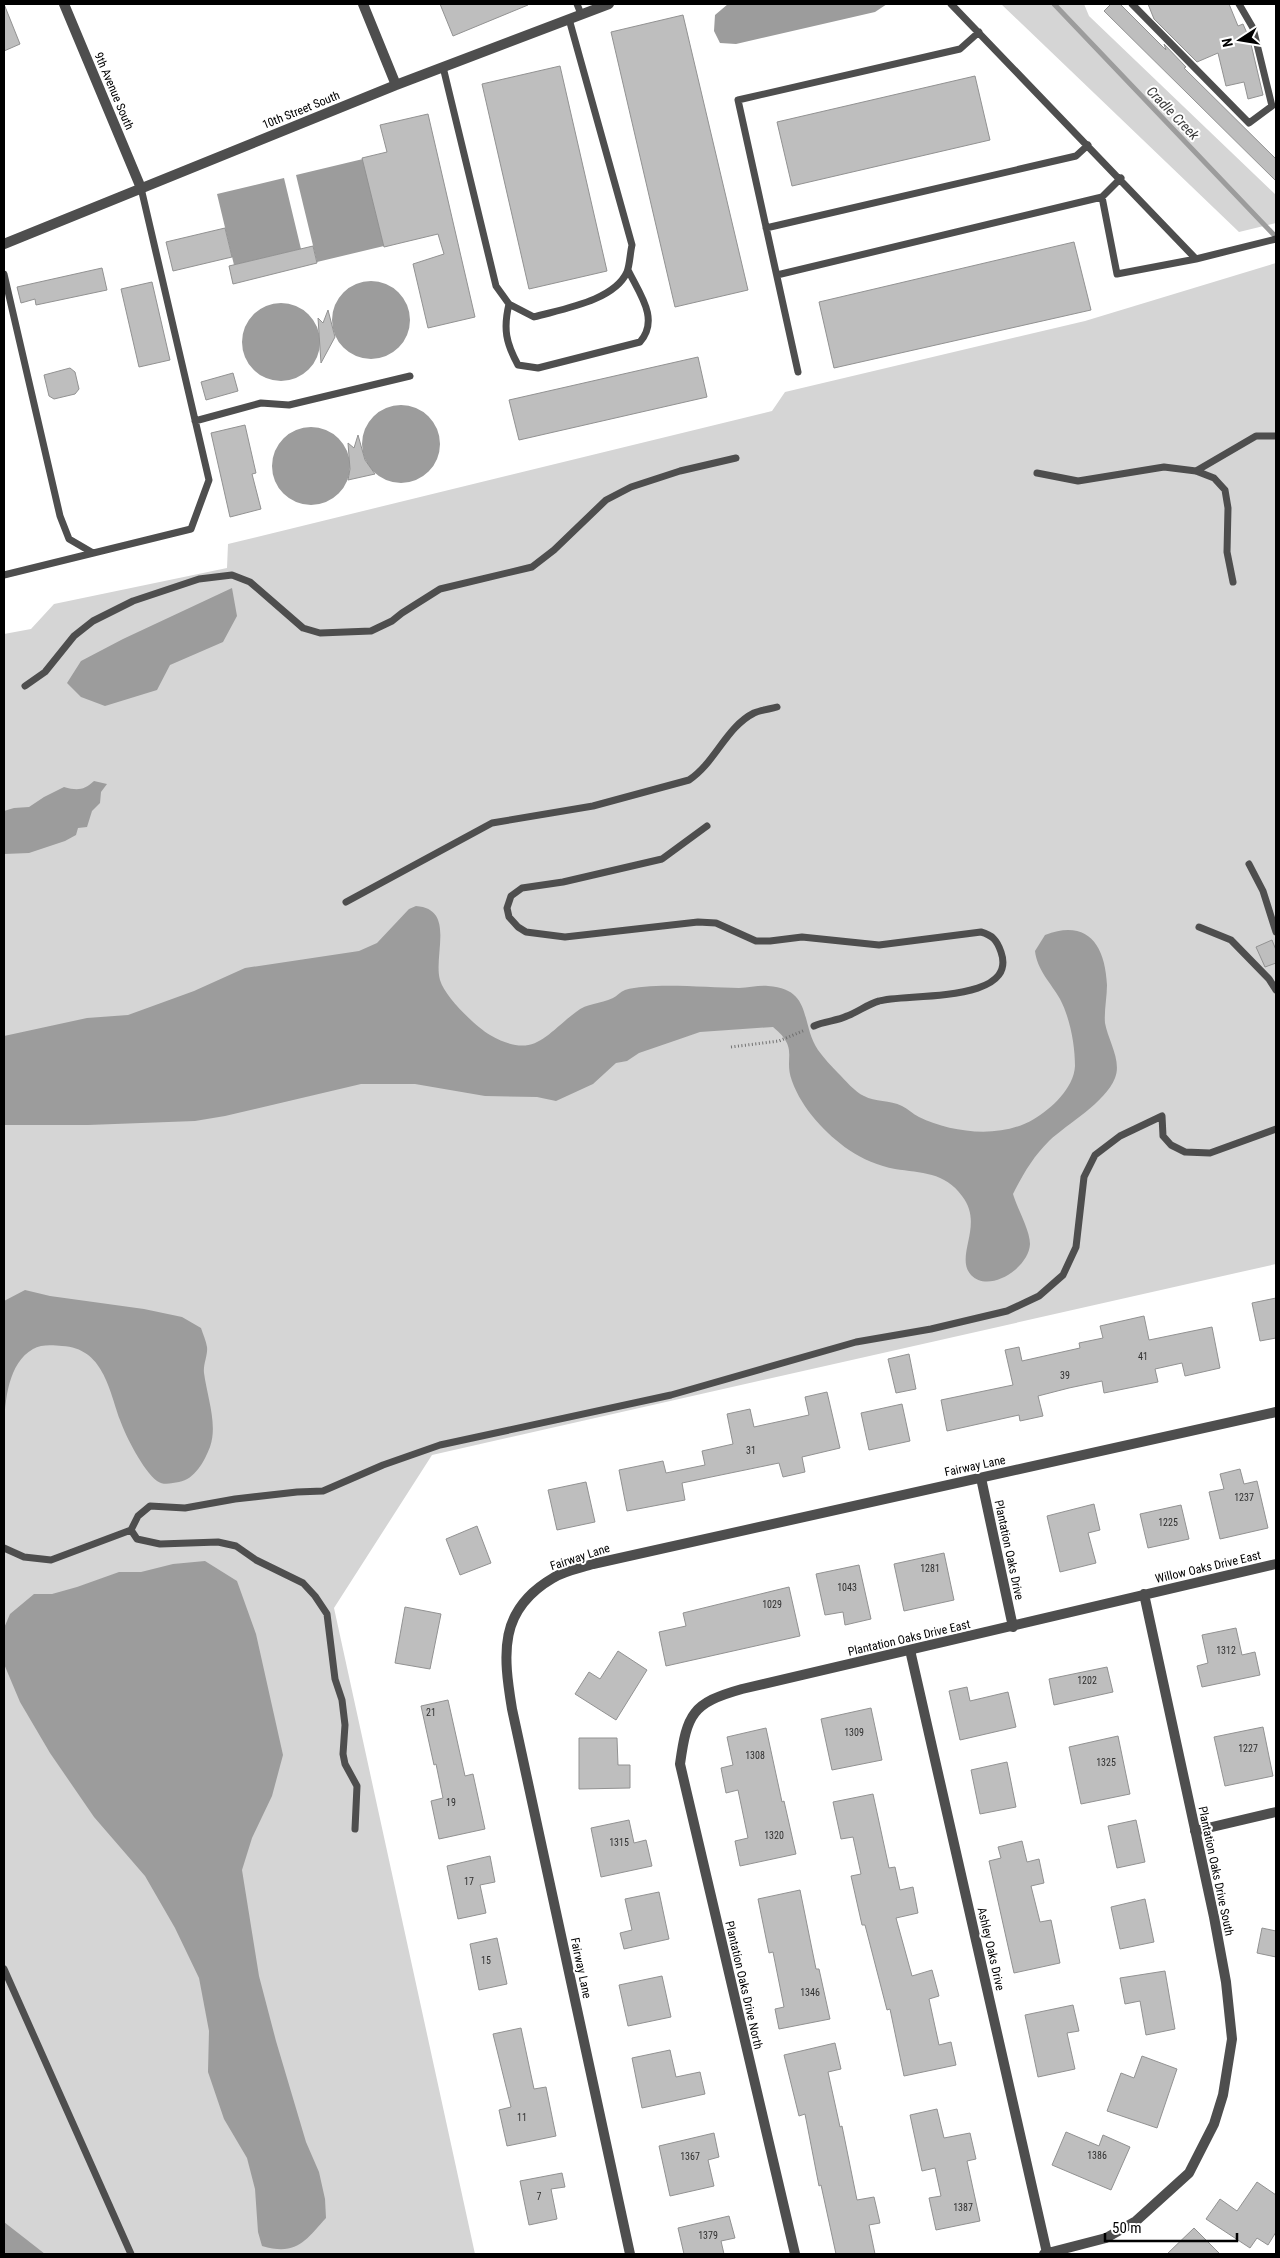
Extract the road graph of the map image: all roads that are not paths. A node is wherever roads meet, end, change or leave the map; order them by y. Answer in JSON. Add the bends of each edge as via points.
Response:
{"nodes":[{"id":1,"x":64,"y":4,"type":"edge"},
{"id":2,"x":363,"y":4,"type":"edge"},
{"id":3,"x":577,"y":4,"type":"edge"},
{"id":4,"x":609,"y":4,"type":"edge"},
{"id":5,"x":951,"y":4,"type":"edge"},
{"id":6,"x":1132,"y":4,"type":"edge"},
{"id":7,"x":1239,"y":4,"type":"edge"},
{"id":8,"x":581,"y":14,"type":"junction"},
{"id":9,"x":569,"y":19,"type":"junction"},
{"id":10,"x":979,"y":32,"type":"junction"},
{"id":11,"x":443,"y":67,"type":"junction"},
{"id":12,"x":396,"y":84,"type":"junction"},
{"id":13,"x":1088,"y":145,"type":"junction"},
{"id":14,"x":1121,"y":178,"type":"junction"},
{"id":15,"x":141,"y":188,"type":"junction"},
{"id":16,"x":1102,"y":197,"type":"junction"},
{"id":17,"x":766,"y":228,"type":"junction"},
{"id":18,"x":1276,"y":239,"type":"edge"},
{"id":19,"x":4,"y":244,"type":"edge"},
{"id":20,"x":1196,"y":259,"type":"junction"},
{"id":21,"x":628,"y":270,"type":"junction"},
{"id":22,"x":4,"y":274,"type":"edge"},
{"id":23,"x":777,"y":275,"type":"junction"},
{"id":24,"x":509,"y":304,"type":"junction"},
{"id":25,"x":798,"y":372,"type":"dead end"},
{"id":26,"x":410,"y":376,"type":"dead end"},
{"id":27,"x":196,"y":422,"type":"junction"},
{"id":28,"x":1276,"y":436,"type":"edge"},
{"id":29,"x":736,"y":458,"type":"dead end"},
{"id":30,"x":1196,"y":471,"type":"junction"},
{"id":31,"x":1037,"y":473,"type":"dead end"},
{"id":32,"x":93,"y":553,"type":"junction"},
{"id":33,"x":4,"y":575,"type":"edge"},
{"id":34,"x":1233,"y":582,"type":"dead end"},
{"id":35,"x":25,"y":686,"type":"dead end"},
{"id":36,"x":777,"y":707,"type":"dead end"},
{"id":37,"x":706,"y":826,"type":"dead end"},
{"id":38,"x":1249,"y":864,"type":"dead end"},
{"id":39,"x":346,"y":902,"type":"dead end"},
{"id":40,"x":1199,"y":927,"type":"dead end"},
{"id":41,"x":1276,"y":932,"type":"edge"},
{"id":42,"x":1276,"y":990,"type":"edge"},
{"id":43,"x":814,"y":1026,"type":"road end"},
{"id":44,"x":1276,"y":1130,"type":"edge"},
{"id":45,"x":1276,"y":1412,"type":"edge"},
{"id":46,"x":981,"y":1478,"type":"junction"},
{"id":47,"x":131,"y":1530,"type":"junction"},
{"id":48,"x":4,"y":1548,"type":"edge"},
{"id":49,"x":1276,"y":1564,"type":"edge"},
{"id":50,"x":1144,"y":1594,"type":"junction"},
{"id":51,"x":1013,"y":1627,"type":"junction"},
{"id":52,"x":910,"y":1650,"type":"junction"},
{"id":53,"x":688,"y":1721,"type":"joint"},
{"id":54,"x":1276,"y":1812,"type":"edge"},
{"id":55,"x":355,"y":1829,"type":"dead end"},
{"id":56,"x":1195,"y":1831,"type":"junction"},
{"id":57,"x":4,"y":1969,"type":"edge"},
{"id":58,"x":132,"y":2254,"type":"edge"},
{"id":59,"x":630,"y":2254,"type":"edge"},
{"id":60,"x":795,"y":2254,"type":"edge"},
{"id":61,"x":1045,"y":2254,"type":"edge"}],
"edges":[{"from":1,"to":15,"type":"street","name":"9th Avenue South"},
{"from":2,"to":12,"type":"street"},
{"from":3,"to":8,"type":"lane"},
{"from":4,"to":8,"type":"street","name":"10th Street South"},
{"from":5,"to":10,"type":"lane"},
{"from":6,"to":7,"type":"lane","via":[[1249,124],[1272,106],[1254,28]]},
{"from":8,"to":9,"type":"street","name":"10th Street South"},
{"from":9,"to":11,"type":"street","name":"10th Street South"},
{"from":9,"to":21,"type":"lane","via":[[632,245]]},
{"from":10,"to":13,"type":"lane"},
{"from":10,"to":17,"type":"lane","via":[[960,49],[738,100]]},
{"from":11,"to":12,"type":"street","name":"10th Street South"},
{"from":11,"to":24,"type":"lane","via":[[496,286]]},
{"from":12,"to":15,"type":"street","name":"10th Street South"},
{"from":13,"to":14,"type":"lane"},
{"from":13,"to":17,"type":"lane","via":[[1076,156]]},
{"from":14,"to":16,"type":"lane"},
{"from":14,"to":20,"type":"lane"},
{"from":15,"to":19,"type":"street","name":"10th Street South"},
{"from":15,"to":27,"type":"lane"},
{"from":16,"to":20,"type":"lane","via":[[1117,274]]},
{"from":16,"to":23,"type":"lane"},
{"from":17,"to":23,"type":"lane"},
{"from":18,"to":20,"type":"lane"},
{"from":21,"to":24,"type":"lane","via":[[610,293],[534,317]]},
{"from":21,"to":24,"type":"lane","via":[[646,307],[649,323],[640,342],[538,368],[518,365],[508,347],[505,322]]},
{"from":22,"to":32,"type":"lane","via":[[60,516],[69,539]]},
{"from":23,"to":25,"type":"lane"},
{"from":26,"to":27,"type":"lane","via":[[289,405],[261,403]]},
{"from":27,"to":32,"type":"lane","via":[[209,480],[191,529]]},
{"from":28,"to":30,"type":"lane","via":[[1256,436]]},
{"from":29,"to":35,"type":"lane","via":[[680,471],[632,487],[606,500],[532,567],[440,589],[371,631],[320,633],[303,628],[250,582],[232,575],[199,579],[133,601],[94,621],[74,636],[45,672]]},
{"from":30,"to":31,"type":"lane","via":[[1164,467],[1078,481]]},
{"from":30,"to":34,"type":"lane","via":[[1214,478],[1225,490],[1227,552]]},
{"from":32,"to":33,"type":"lane"},
{"from":36,"to":39,"type":"lane","via":[[755,713],[739,724],[700,773],[689,780],[593,806],[492,823]]},
{"from":37,"to":43,"type":"lane","via":[[662,858],[563,882],[522,888],[511,896],[507,908],[509,917],[526,932],[565,937],[698,922],[716,923],[756,941],[770,942],[802,937],[879,945],[981,932],[991,935],[998,943],[1002,967],[998,976],[986,985],[970,991],[879,1001],[846,1017]]},
{"from":38,"to":41,"type":"lane","via":[[1263,891]]},
{"from":40,"to":42,"type":"lane","via":[[1232,940]]},
{"from":44,"to":47,"type":"lane","via":[[1210,1153],[1185,1152],[1171,1145],[1163,1136],[1162,1116],[1120,1136],[1095,1155],[1084,1177],[1076,1247],[1063,1275],[1039,1296],[1008,1311],[856,1342],[671,1395],[440,1445],[323,1491],[253,1497],[185,1508],[150,1506],[138,1516]]},
{"from":45,"to":46,"type":"street","name":"Fairway Lane"},
{"from":46,"to":51,"type":"street","name":"Plantation Oaks Drive"},
{"from":46,"to":59,"type":"street","name":"Fairway Lane","via":[[593,1564],[554,1577],[525,1599],[509,1628],[506,1672],[512,1709]]},
{"from":47,"to":48,"type":"lane","via":[[51,1560],[24,1557]]},
{"from":47,"to":55,"type":"lane","via":[[138,1540],[160,1544],[218,1542],[236,1546],[256,1560],[303,1583],[315,1596],[327,1614],[345,1725],[344,1759],[357,1786]]},
{"from":49,"to":50,"type":"street","name":"Willow Oaks Drive East"},
{"from":50,"to":51,"type":"street","name":"Plantation Oaks Drive East"},
{"from":50,"to":56,"type":"street","name":"Plantation Oaks Drive South"},
{"from":51,"to":52,"type":"street","name":"Plantation Oaks Drive East"},
{"from":52,"to":53,"type":"street","name":"Plantation Oaks Drive East","via":[[714,1697]]},
{"from":52,"to":61,"type":"street","name":"Ashley Oaks Drive"},
{"from":53,"to":60,"type":"street","name":"Plantation Oaks Drive North","via":[[680,1764]]},
{"from":54,"to":56,"type":"street"},
{"from":56,"to":61,"type":"street","name":"Plantation Oaks Drive South","via":[[1226,1982],[1232,2039],[1223,2095],[1214,2124],[1188,2173],[1136,2221],[1106,2238]]},
{"from":57,"to":58,"type":"lane"}]}
